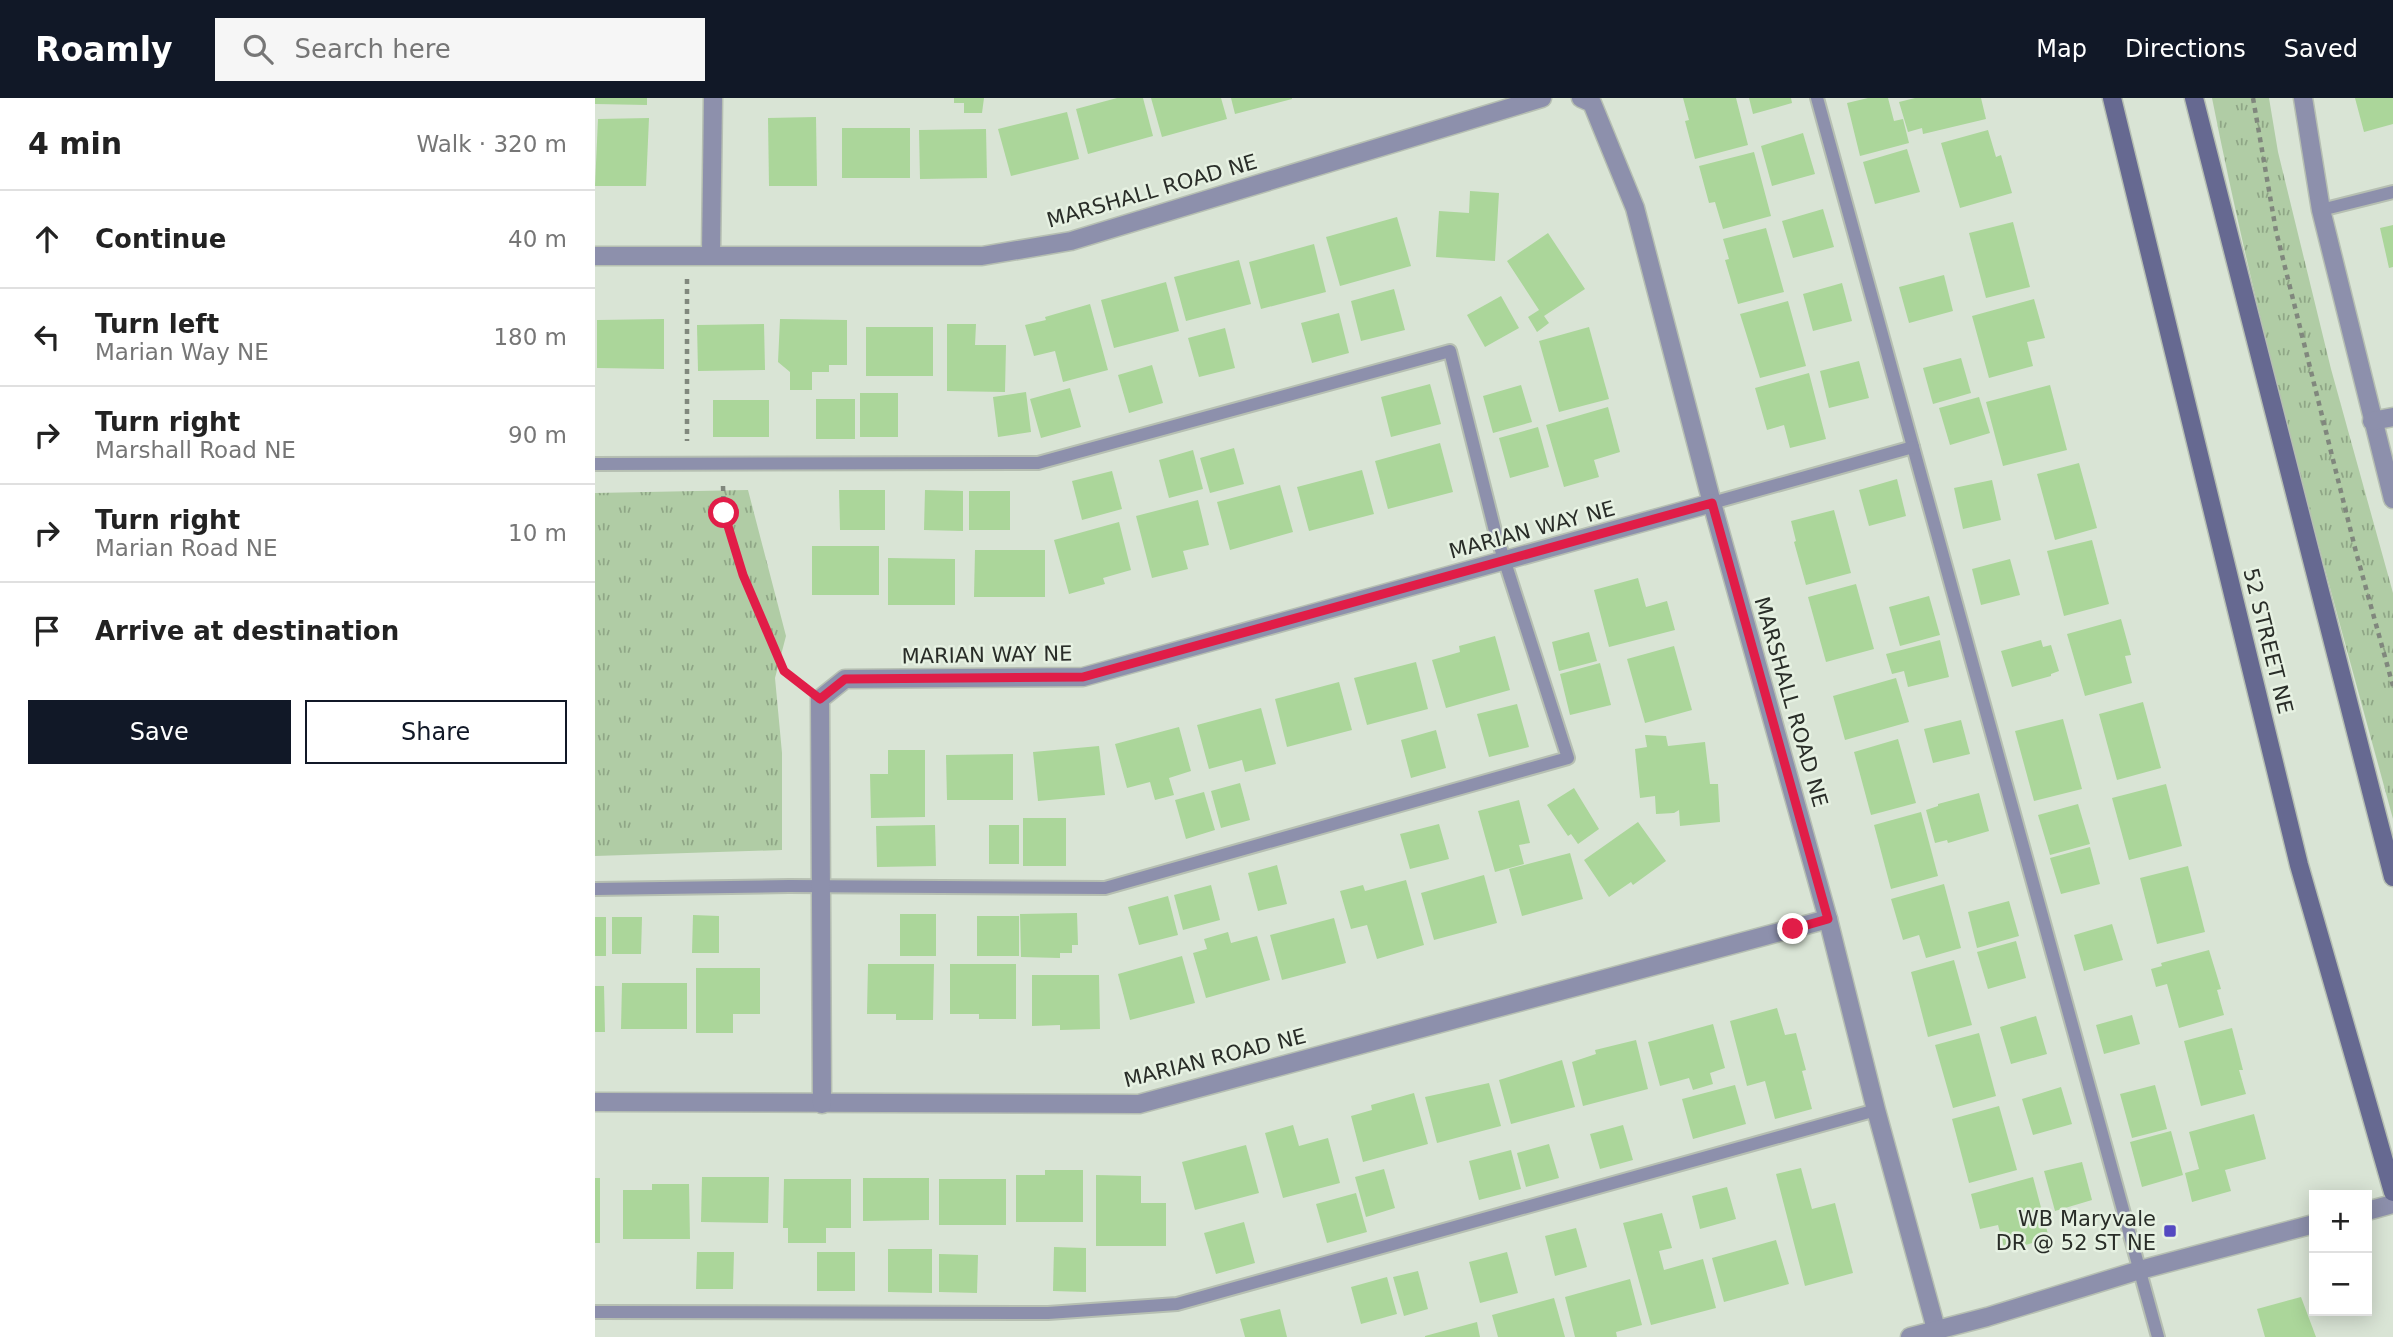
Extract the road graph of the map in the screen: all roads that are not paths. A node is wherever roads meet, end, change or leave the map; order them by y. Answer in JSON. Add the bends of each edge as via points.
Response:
{"nodes":[{"id":1,"x":713,"y":98,"type":"edge"},
{"id":2,"x":1542,"y":98,"type":"edge"},
{"id":3,"x":1581,"y":98,"type":"edge"},
{"id":4,"x":1817,"y":98,"type":"edge"},
{"id":5,"x":2112,"y":98,"type":"edge"},
{"id":6,"x":2194,"y":98,"type":"edge"},
{"id":7,"x":2303,"y":98,"type":"edge"},
{"id":8,"x":2393,"y":192,"type":"edge"},
{"id":9,"x":2321,"y":210,"type":"junction"},
{"id":10,"x":711,"y":254,"type":"junction"},
{"id":11,"x":595,"y":256,"type":"edge"},
{"id":12,"x":2393,"y":417,"type":"edge"},
{"id":13,"x":2372,"y":421,"type":"junction"},
{"id":14,"x":1913,"y":447,"type":"junction"},
{"id":15,"x":595,"y":464,"type":"edge"},
{"id":16,"x":2393,"y":499,"type":"edge"},
{"id":17,"x":1712,"y":503,"type":"junction"},
{"id":18,"x":1505,"y":560,"type":"junction"},
{"id":19,"x":2393,"y":877,"type":"edge"},
{"id":20,"x":822,"y":886,"type":"junction"},
{"id":21,"x":595,"y":889,"type":"edge"},
{"id":22,"x":1828,"y":919,"type":"junction"},
{"id":23,"x":595,"y":1102,"type":"edge"},
{"id":24,"x":822,"y":1104,"type":"junction"},
{"id":25,"x":1876,"y":1110,"type":"junction"},
{"id":26,"x":2393,"y":1192,"type":"edge"},
{"id":27,"x":2393,"y":1204,"type":"edge"},
{"id":28,"x":2372,"y":1210,"type":"edge"},
{"id":29,"x":2309,"y":1225,"type":"edge"},
{"id":30,"x":2140,"y":1270,"type":"junction"},
{"id":31,"x":595,"y":1312,"type":"edge"},
{"id":32,"x":1936,"y":1329,"type":"junction"},
{"id":33,"x":1910,"y":1337,"type":"edge"},
{"id":34,"x":2158,"y":1337,"type":"edge"}],
"edges":[{"from":1,"to":10,"type":"street"},
{"from":2,"to":10,"type":"street","name":"MARSHALL ROAD NE","via":[[1071,241],[982,256]]},
{"from":3,"to":17,"type":"street","name":"MARSHALL ROAD NE","via":[[1591,103],[1635,208]]},
{"from":4,"to":14,"type":"lane"},
{"from":5,"to":26,"type":"main road","name":"52 STREET NE","via":[[2299,865]]},
{"from":6,"to":19,"type":"main road"},
{"from":7,"to":9,"type":"street"},
{"from":8,"to":9,"type":"lane"},
{"from":9,"to":13,"type":"street"},
{"from":10,"to":11,"type":"street","name":"MARSHALL ROAD NE"},
{"from":12,"to":13,"type":"street"},
{"from":13,"to":16,"type":"street"},
{"from":14,"to":17,"type":"lane"},
{"from":14,"to":30,"type":"lane"},
{"from":15,"to":18,"type":"lane","via":[[1038,463],[1450,351]]},
{"from":17,"to":18,"type":"street","name":"MARIAN WAY NE"},
{"from":17,"to":22,"type":"street","name":"MARSHALL ROAD NE"},
{"from":18,"to":20,"type":"street","name":"MARIAN WAY NE","via":[[1083,677],[845,679],[820,699]]},
{"from":18,"to":20,"type":"lane","via":[[1568,758],[1105,888]]},
{"from":20,"to":21,"type":"lane"},
{"from":20,"to":24,"type":"street"},
{"from":22,"to":24,"type":"street","name":"MARIAN ROAD NE","via":[[1139,1104]]},
{"from":22,"to":25,"type":"street","name":"MARSHALL ROAD NE"},
{"from":23,"to":24,"type":"street","name":"MARIAN ROAD NE"},
{"from":25,"to":31,"type":"lane","via":[[1177,1304],[1048,1313]]},
{"from":25,"to":32,"type":"street","name":"MARSHALL ROAD NE"},
{"from":27,"to":28,"type":"street"},
{"from":29,"to":30,"type":"street"},
{"from":30,"to":32,"type":"street"},
{"from":30,"to":34,"type":"lane"},
{"from":32,"to":33,"type":"street"}]}
